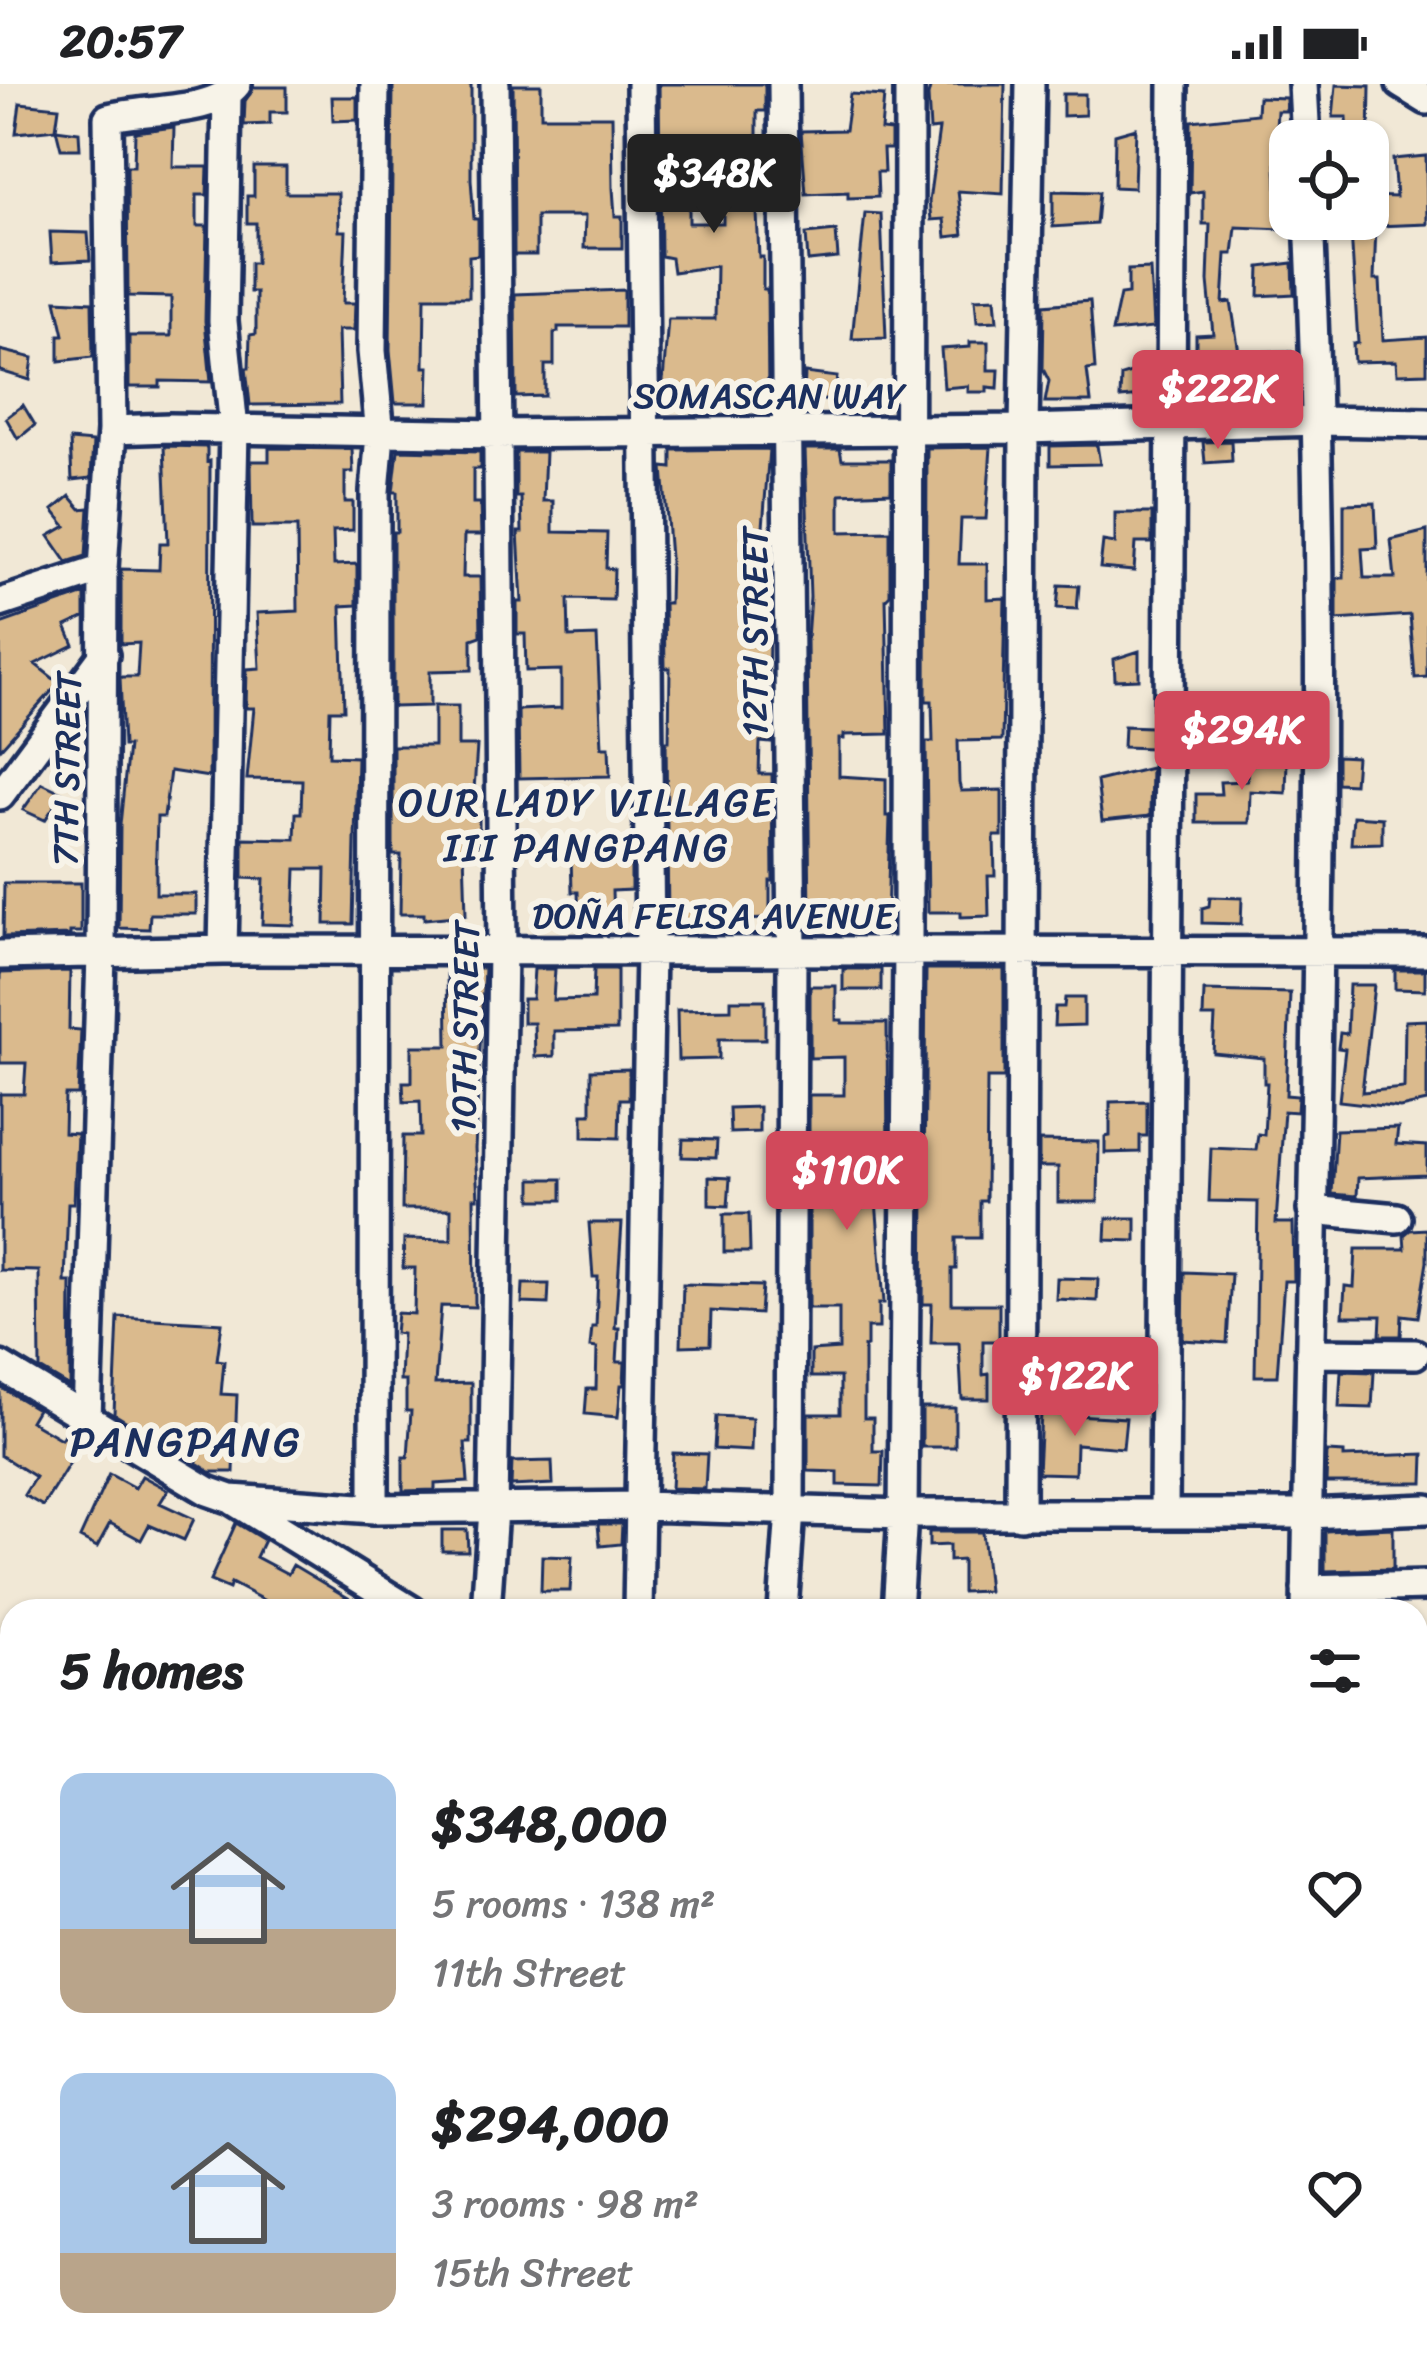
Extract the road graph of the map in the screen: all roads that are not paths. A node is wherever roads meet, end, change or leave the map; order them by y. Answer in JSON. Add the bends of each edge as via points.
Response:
{"nodes":[{"id":1,"x":375,"y":84,"type":"edge"},
{"id":2,"x":495,"y":84,"type":"edge"},
{"id":3,"x":641,"y":84,"type":"edge"},
{"id":4,"x":783,"y":84,"type":"edge"},
{"id":5,"x":909,"y":84,"type":"edge"},
{"id":6,"x":1030,"y":84,"type":"edge"},
{"id":7,"x":1173,"y":84,"type":"edge"},
{"id":8,"x":1303,"y":84,"type":"edge"},
{"id":9,"x":1401,"y":84,"type":"edge"},
{"id":10,"x":232,"y":90,"type":"edge"},
{"id":11,"x":1427,"y":100,"type":"edge"},
{"id":12,"x":1305,"y":120,"type":"edge"},
{"id":13,"x":1311,"y":240,"type":"edge"},
{"id":14,"x":1319,"y":421,"type":"junction"},
{"id":15,"x":1427,"y":423,"type":"edge"},
{"id":16,"x":1169,"y":426,"type":"junction"},
{"id":17,"x":234,"y":429,"type":"junction"},
{"id":18,"x":1024,"y":429,"type":"junction"},
{"id":19,"x":112,"y":430,"type":"junction"},
{"id":20,"x":647,"y":430,"type":"junction"},
{"id":21,"x":788,"y":430,"type":"junction"},
{"id":22,"x":908,"y":430,"type":"junction"},
{"id":23,"x":496,"y":434,"type":"junction"},
{"id":24,"x":380,"y":435,"type":"junction"},
{"id":25,"x":103,"y":568,"type":"junction"},
{"id":26,"x":0,"y":603,"type":"edge"},
{"id":27,"x":104,"y":655,"type":"junction"},
{"id":28,"x":0,"y":795,"type":"edge"},
{"id":29,"x":908,"y":949,"type":"junction"},
{"id":30,"x":224,"y":950,"type":"junction"},
{"id":31,"x":793,"y":950,"type":"junction"},
{"id":32,"x":1021,"y":950,"type":"junction"},
{"id":33,"x":1168,"y":950,"type":"junction"},
{"id":34,"x":1316,"y":950,"type":"junction"},
{"id":35,"x":650,"y":951,"type":"junction"},
{"id":36,"x":502,"y":952,"type":"junction"},
{"id":37,"x":1427,"y":952,"type":"edge"},
{"id":38,"x":375,"y":953,"type":"junction"},
{"id":39,"x":0,"y":955,"type":"edge"},
{"id":40,"x":100,"y":955,"type":"junction"},
{"id":41,"x":1312,"y":1210,"type":"junction"},
{"id":42,"x":1397,"y":1219,"type":"dead end"},
{"id":43,"x":1310,"y":1353,"type":"junction"},
{"id":44,"x":1415,"y":1354,"type":"dead end"},
{"id":45,"x":0,"y":1366,"type":"edge"},
{"id":46,"x":87,"y":1420,"type":"junction"},
{"id":47,"x":231,"y":1498,"type":"junction"},
{"id":48,"x":642,"y":1507,"type":"junction"},
{"id":49,"x":374,"y":1509,"type":"junction"},
{"id":50,"x":1427,"y":1509,"type":"edge"},
{"id":51,"x":494,"y":1510,"type":"junction"},
{"id":52,"x":790,"y":1510,"type":"junction"},
{"id":53,"x":903,"y":1514,"type":"junction"},
{"id":54,"x":1164,"y":1514,"type":"junction"},
{"id":55,"x":1307,"y":1514,"type":"junction"},
{"id":56,"x":1020,"y":1515,"type":"junction"},
{"id":57,"x":1427,"y":1586,"type":"edge"},
{"id":58,"x":393,"y":1599,"type":"edge"},
{"id":59,"x":487,"y":1599,"type":"edge"},
{"id":60,"x":638,"y":1599,"type":"edge"},
{"id":61,"x":784,"y":1599,"type":"edge"},
{"id":62,"x":898,"y":1599,"type":"edge"},
{"id":63,"x":1306,"y":1599,"type":"edge"},
{"id":64,"x":1315,"y":1599,"type":"edge"}],
"edges":[{"from":1,"to":24,"type":"street","via":[[372,351]]},
{"from":2,"to":23,"type":"street","name":"10TH STREET"},
{"from":3,"to":20,"type":"street"},
{"from":4,"to":21,"type":"street","name":"12TH STREET"},
{"from":5,"to":22,"type":"street"},
{"from":6,"to":18,"type":"street"},
{"from":7,"to":16,"type":"street"},
{"from":8,"to":12,"type":"street"},
{"from":9,"to":11,"type":"street"},
{"from":10,"to":17,"type":"street","via":[[223,321]]},
{"from":10,"to":19,"type":"street","name":"7TH STREET","via":[[108,118]]},
{"from":13,"to":14,"type":"street"},
{"from":14,"to":15,"type":"street","name":"SOMASCAN WAY"},
{"from":14,"to":16,"type":"street","name":"SOMASCAN WAY"},
{"from":14,"to":34,"type":"street"},
{"from":16,"to":18,"type":"street","name":"SOMASCAN WAY"},
{"from":16,"to":33,"type":"street"},
{"from":17,"to":19,"type":"street","name":"SOMASCAN WAY"},
{"from":17,"to":24,"type":"street","name":"SOMASCAN WAY"},
{"from":17,"to":30,"type":"street"},
{"from":18,"to":22,"type":"street","name":"SOMASCAN WAY"},
{"from":18,"to":32,"type":"street"},
{"from":19,"to":25,"type":"street","name":"7TH STREET"},
{"from":20,"to":21,"type":"street","name":"SOMASCAN WAY"},
{"from":20,"to":23,"type":"street","name":"SOMASCAN WAY"},
{"from":20,"to":35,"type":"street"},
{"from":21,"to":22,"type":"street","name":"SOMASCAN WAY"},
{"from":21,"to":31,"type":"street","name":"12TH STREET"},
{"from":22,"to":29,"type":"street"},
{"from":23,"to":24,"type":"street","name":"SOMASCAN WAY"},
{"from":23,"to":36,"type":"street","name":"10TH STREET"},
{"from":24,"to":38,"type":"street"},
{"from":25,"to":26,"type":"street"},
{"from":25,"to":27,"type":"street","name":"7TH STREET"},
{"from":27,"to":28,"type":"street"},
{"from":27,"to":40,"type":"street","name":"7TH STREET"},
{"from":29,"to":31,"type":"street","name":"DOÑA FELISA AVENUE"},
{"from":29,"to":32,"type":"street","name":"DOÑA FELISA AVENUE"},
{"from":29,"to":53,"type":"street"},
{"from":30,"to":38,"type":"street","name":"DOÑA FELISA AVENUE"},
{"from":30,"to":40,"type":"street","name":"DOÑA FELISA AVENUE"},
{"from":31,"to":35,"type":"street","name":"DOÑA FELISA AVENUE"},
{"from":31,"to":52,"type":"street","name":"12TH STREET"},
{"from":32,"to":33,"type":"street","name":"DOÑA FELISA AVENUE"},
{"from":32,"to":56,"type":"street"},
{"from":33,"to":34,"type":"street","name":"DOÑA FELISA AVENUE"},
{"from":33,"to":54,"type":"street"},
{"from":34,"to":37,"type":"street","name":"DOÑA FELISA AVENUE"},
{"from":34,"to":41,"type":"street"},
{"from":35,"to":36,"type":"street","name":"DOÑA FELISA AVENUE"},
{"from":35,"to":48,"type":"street"},
{"from":36,"to":38,"type":"street","name":"DOÑA FELISA AVENUE"},
{"from":36,"to":51,"type":"street","name":"10TH STREET"},
{"from":38,"to":49,"type":"street"},
{"from":39,"to":40,"type":"street","name":"DOÑA FELISA AVENUE"},
{"from":40,"to":46,"type":"street","name":"7TH STREET"},
{"from":41,"to":42,"type":"street"},
{"from":41,"to":43,"type":"street"},
{"from":43,"to":44,"type":"street"},
{"from":43,"to":55,"type":"street"},
{"from":45,"to":46,"type":"street"},
{"from":46,"to":47,"type":"street"},
{"from":47,"to":49,"type":"street"},
{"from":47,"to":58,"type":"street"},
{"from":48,"to":51,"type":"street"},
{"from":48,"to":52,"type":"street"},
{"from":48,"to":60,"type":"street"},
{"from":49,"to":51,"type":"street"},
{"from":50,"to":55,"type":"street"},
{"from":51,"to":59,"type":"street","name":"10TH STREET"},
{"from":52,"to":53,"type":"street"},
{"from":52,"to":61,"type":"street","name":"12TH STREET"},
{"from":53,"to":56,"type":"street"},
{"from":53,"to":62,"type":"street"},
{"from":54,"to":55,"type":"street"},
{"from":54,"to":56,"type":"street"},
{"from":55,"to":63,"type":"street"},
{"from":57,"to":64,"type":"street"}]}
